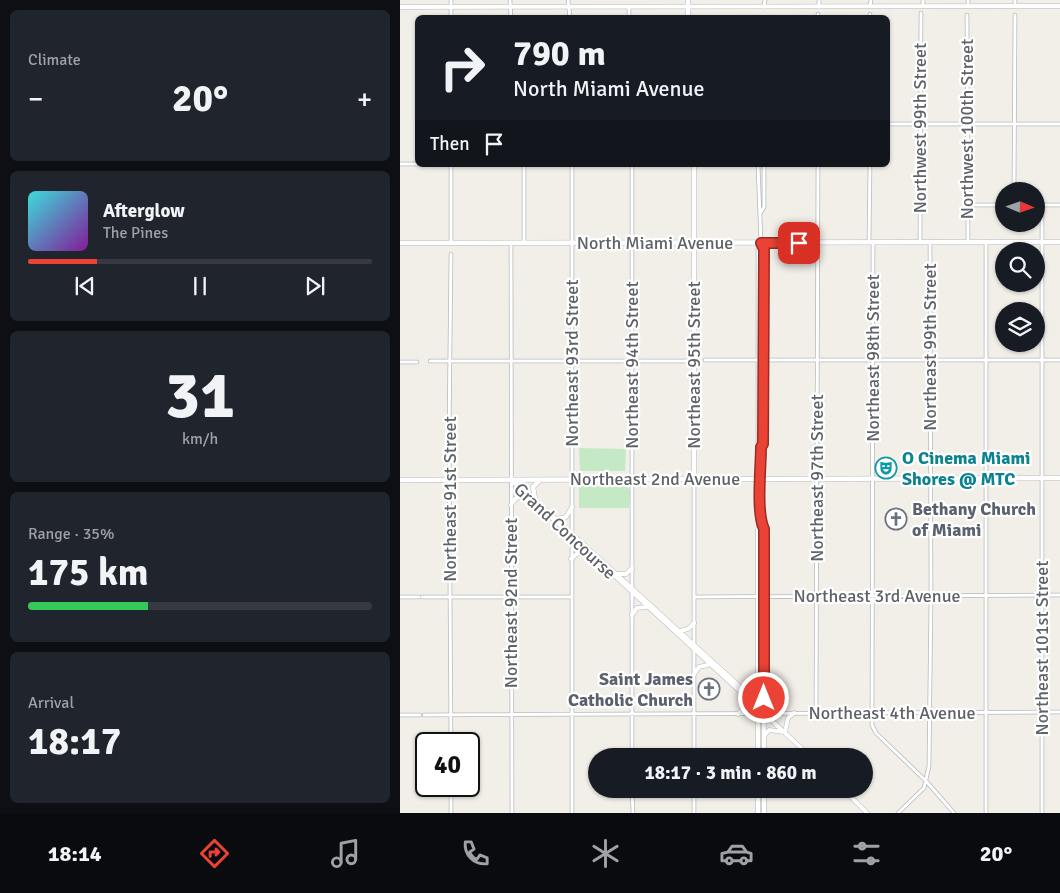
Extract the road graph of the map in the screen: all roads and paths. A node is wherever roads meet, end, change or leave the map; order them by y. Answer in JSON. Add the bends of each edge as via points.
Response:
{"nodes":[{"id":1,"x":451,"y":0,"type":"edge"},
{"id":2,"x":510,"y":0,"type":"edge"},
{"id":3,"x":568,"y":0,"type":"edge"},
{"id":4,"x":688,"y":0,"type":"edge"},
{"id":5,"x":765,"y":0,"type":"edge"},
{"id":6,"x":819,"y":0,"type":"edge"},
{"id":7,"x":871,"y":0,"type":"edge"},
{"id":8,"x":923,"y":0,"type":"edge"},
{"id":9,"x":968,"y":0,"type":"edge"},
{"id":10,"x":1015,"y":0,"type":"edge"},
{"id":11,"x":688,"y":6,"type":"junction"},
{"id":12,"x":764,"y":6,"type":"junction"},
{"id":13,"x":870,"y":6,"type":"junction"},
{"id":14,"x":923,"y":6,"type":"junction"},
{"id":15,"x":968,"y":6,"type":"junction"},
{"id":16,"x":1015,"y":6,"type":"junction"},
{"id":17,"x":1060,"y":6,"type":"edge"},
{"id":18,"x":400,"y":7,"type":"edge"},
{"id":19,"x":510,"y":7,"type":"junction"},
{"id":20,"x":569,"y":7,"type":"junction"},
{"id":21,"x":629,"y":7,"type":"junction"},
{"id":22,"x":819,"y":7,"type":"junction"},
{"id":23,"x":451,"y":8,"type":"junction"},
{"id":24,"x":921,"y":13,"type":"dead end"},
{"id":25,"x":451,"y":15,"type":"edge"},
{"id":26,"x":510,"y":15,"type":"edge"},
{"id":27,"x":570,"y":15,"type":"edge"},
{"id":28,"x":629,"y":15,"type":"edge"},
{"id":29,"x":688,"y":15,"type":"edge"},
{"id":30,"x":967,"y":15,"type":"dead end"},
{"id":31,"x":1015,"y":15,"type":"dead end"},
{"id":32,"x":890,"y":124,"type":"edge"},
{"id":33,"x":920,"y":124,"type":"junction"},
{"id":34,"x":967,"y":124,"type":"junction"},
{"id":35,"x":1014,"y":124,"type":"junction"},
{"id":36,"x":1060,"y":124,"type":"edge"},
{"id":37,"x":400,"y":164,"type":"edge"},
{"id":38,"x":415,"y":164,"type":"edge"},
{"id":39,"x":451,"y":167,"type":"edge"},
{"id":40,"x":524,"y":167,"type":"edge"},
{"id":41,"x":572,"y":167,"type":"edge"},
{"id":42,"x":632,"y":167,"type":"edge"},
{"id":43,"x":694,"y":167,"type":"edge"},
{"id":44,"x":758,"y":167,"type":"edge"},
{"id":45,"x":764,"y":167,"type":"edge"},
{"id":46,"x":818,"y":167,"type":"edge"},
{"id":47,"x":870,"y":167,"type":"edge"},
{"id":48,"x":1014,"y":182,"type":"edge"},
{"id":49,"x":995,"y":205,"type":"edge"},
{"id":50,"x":1045,"y":205,"type":"edge"},
{"id":51,"x":1060,"y":205,"type":"edge"},
{"id":52,"x":968,"y":206,"type":"junction"},
{"id":53,"x":761,"y":212,"type":"junction"},
{"id":54,"x":1043,"y":232,"type":"edge"},
{"id":55,"x":871,"y":242,"type":"junction"},
{"id":56,"x":920,"y":242,"type":"junction"},
{"id":57,"x":930,"y":242,"type":"junction"},
{"id":58,"x":968,"y":242,"type":"junction"},
{"id":59,"x":986,"y":242,"type":"junction"},
{"id":60,"x":995,"y":242,"type":"edge"},
{"id":61,"x":1043,"y":242,"type":"edge"},
{"id":62,"x":1045,"y":242,"type":"edge"},
{"id":63,"x":1060,"y":242,"type":"edge"},
{"id":64,"x":400,"y":243,"type":"edge"},
{"id":65,"x":451,"y":243,"type":"junction"},
{"id":66,"x":511,"y":243,"type":"junction"},
{"id":67,"x":524,"y":243,"type":"junction"},
{"id":68,"x":572,"y":243,"type":"junction"},
{"id":69,"x":632,"y":243,"type":"junction"},
{"id":70,"x":694,"y":243,"type":"junction"},
{"id":71,"x":761,"y":243,"type":"junction"},
{"id":72,"x":817,"y":243,"type":"junction"},
{"id":73,"x":451,"y":254,"type":"dead end"},
{"id":74,"x":1043,"y":292,"type":"edge"},
{"id":75,"x":572,"y":360,"type":"junction"},
{"id":76,"x":632,"y":360,"type":"junction"},
{"id":77,"x":705,"y":360,"type":"dead end"},
{"id":78,"x":758,"y":360,"type":"junction"},
{"id":79,"x":764,"y":360,"type":"junction"},
{"id":80,"x":874,"y":360,"type":"junction"},
{"id":81,"x":931,"y":360,"type":"junction"},
{"id":82,"x":986,"y":360,"type":"junction"},
{"id":83,"x":1042,"y":360,"type":"junction"},
{"id":84,"x":1060,"y":360,"type":"edge"},
{"id":85,"x":430,"y":361,"type":"dead end"},
{"id":86,"x":451,"y":361,"type":"junction"},
{"id":87,"x":511,"y":361,"type":"junction"},
{"id":88,"x":694,"y":361,"type":"junction"},
{"id":89,"x":818,"y":361,"type":"junction"},
{"id":90,"x":400,"y":362,"type":"edge"},
{"id":91,"x":417,"y":362,"type":"dead end"},
{"id":92,"x":761,"y":447,"type":"junction"},
{"id":93,"x":930,"y":478,"type":"junction"},
{"id":94,"x":986,"y":478,"type":"junction"},
{"id":95,"x":1042,"y":478,"type":"junction"},
{"id":96,"x":1060,"y":478,"type":"edge"},
{"id":97,"x":694,"y":479,"type":"junction"},
{"id":98,"x":761,"y":479,"type":"junction"},
{"id":99,"x":817,"y":479,"type":"junction"},
{"id":100,"x":874,"y":479,"type":"junction"},
{"id":101,"x":400,"y":480,"type":"edge"},
{"id":102,"x":450,"y":480,"type":"junction"},
{"id":103,"x":511,"y":480,"type":"junction"},
{"id":104,"x":540,"y":480,"type":"junction"},
{"id":105,"x":572,"y":480,"type":"junction"},
{"id":106,"x":632,"y":480,"type":"junction"},
{"id":107,"x":527,"y":496,"type":"junction"},
{"id":108,"x":535,"y":499,"type":"junction"},
{"id":109,"x":511,"y":505,"type":"junction"},
{"id":110,"x":572,"y":507,"type":"junction"},
{"id":111,"x":557,"y":519,"type":"junction"},
{"id":112,"x":761,"y":522,"type":"junction"},
{"id":113,"x":572,"y":532,"type":"junction"},
{"id":114,"x":572,"y":538,"type":"junction"},
{"id":115,"x":587,"y":552,"type":"junction"},
{"id":116,"x":571,"y":559,"type":"junction"},
{"id":117,"x":632,"y":568,"type":"junction"},
{"id":118,"x":618,"y":574,"type":"junction"},
{"id":119,"x":632,"y":587,"type":"junction"},
{"id":120,"x":632,"y":594,"type":"junction"},
{"id":121,"x":1041,"y":595,"type":"junction"},
{"id":122,"x":1060,"y":595,"type":"edge"},
{"id":123,"x":816,"y":596,"type":"junction"},
{"id":124,"x":873,"y":596,"type":"junction"},
{"id":125,"x":931,"y":596,"type":"junction"},
{"id":126,"x":986,"y":596,"type":"junction"},
{"id":127,"x":400,"y":597,"type":"edge"},
{"id":128,"x":450,"y":597,"type":"junction"},
{"id":129,"x":511,"y":597,"type":"junction"},
{"id":130,"x":571,"y":597,"type":"junction"},
{"id":131,"x":694,"y":597,"type":"junction"},
{"id":132,"x":758,"y":597,"type":"junction"},
{"id":133,"x":764,"y":597,"type":"junction"},
{"id":134,"x":646,"y":607,"type":"junction"},
{"id":135,"x":632,"y":616,"type":"junction"},
{"id":136,"x":694,"y":623,"type":"junction"},
{"id":137,"x":680,"y":631,"type":"junction"},
{"id":138,"x":694,"y":645,"type":"junction"},
{"id":139,"x":694,"y":652,"type":"junction"},
{"id":140,"x":709,"y":665,"type":"junction"},
{"id":141,"x":694,"y":674,"type":"junction"},
{"id":142,"x":758,"y":685,"type":"junction"},
{"id":143,"x":744,"y":690,"type":"junction"},
{"id":144,"x":744,"y":698,"type":"junction"},
{"id":145,"x":758,"y":703,"type":"junction"},
{"id":146,"x":758,"y":711,"type":"junction"},
{"id":147,"x":930,"y":712,"type":"junction"},
{"id":148,"x":986,"y":712,"type":"junction"},
{"id":149,"x":1060,"y":712,"type":"edge"},
{"id":150,"x":764,"y":713,"type":"junction"},
{"id":151,"x":794,"y":713,"type":"junction"},
{"id":152,"x":816,"y":713,"type":"junction"},
{"id":153,"x":873,"y":713,"type":"junction"},
{"id":154,"x":1042,"y":713,"type":"junction"},
{"id":155,"x":632,"y":714,"type":"junction"},
{"id":156,"x":694,"y":714,"type":"junction"},
{"id":157,"x":738,"y":714,"type":"junction"},
{"id":158,"x":400,"y":715,"type":"edge"},
{"id":159,"x":451,"y":715,"type":"junction"},
{"id":160,"x":510,"y":715,"type":"junction"},
{"id":161,"x":572,"y":715,"type":"junction"},
{"id":162,"x":451,"y":732,"type":"edge"},
{"id":163,"x":786,"y":732,"type":"junction"},
{"id":164,"x":764,"y":738,"type":"junction"},
{"id":165,"x":632,"y":748,"type":"edge"},
{"id":166,"x":694,"y":748,"type":"edge"},
{"id":167,"x":758,"y":748,"type":"edge"},
{"id":168,"x":764,"y":748,"type":"edge"},
{"id":169,"x":802,"y":748,"type":"edge"},
{"id":170,"x":926,"y":781,"type":"junction"},
{"id":171,"x":451,"y":797,"type":"edge"},
{"id":172,"x":632,"y":798,"type":"edge"},
{"id":173,"x":694,"y":798,"type":"edge"},
{"id":174,"x":758,"y":798,"type":"edge"},
{"id":175,"x":764,"y":798,"type":"edge"},
{"id":176,"x":852,"y":798,"type":"edge"},
{"id":177,"x":451,"y":813,"type":"edge"},
{"id":178,"x":512,"y":813,"type":"edge"},
{"id":179,"x":572,"y":813,"type":"edge"},
{"id":180,"x":633,"y":813,"type":"edge"},
{"id":181,"x":694,"y":813,"type":"edge"},
{"id":182,"x":758,"y":813,"type":"edge"},
{"id":183,"x":764,"y":813,"type":"edge"},
{"id":184,"x":867,"y":813,"type":"edge"},
{"id":185,"x":898,"y":813,"type":"edge"},
{"id":186,"x":954,"y":813,"type":"edge"},
{"id":187,"x":986,"y":813,"type":"edge"},
{"id":188,"x":1042,"y":813,"type":"edge"}],
"edges":[{"from":1,"to":23,"type":"street"},
{"from":2,"to":19,"type":"street"},
{"from":3,"to":20,"type":"street"},
{"from":4,"to":11,"type":"main road"},
{"from":5,"to":12,"type":"street"},
{"from":6,"to":22,"type":"street"},
{"from":7,"to":13,"type":"street"},
{"from":8,"to":14,"type":"street"},
{"from":9,"to":15,"type":"street"},
{"from":10,"to":16,"type":"street"},
{"from":11,"to":12,"type":"street"},
{"from":11,"to":21,"type":"street"},
{"from":11,"to":29,"type":"main road"},
{"from":12,"to":22,"type":"street"},
{"from":13,"to":14,"type":"street"},
{"from":13,"to":22,"type":"street"},
{"from":14,"to":15,"type":"street"},
{"from":15,"to":16,"type":"street"},
{"from":16,"to":17,"type":"street"},
{"from":18,"to":23,"type":"street"},
{"from":19,"to":20,"type":"street"},
{"from":19,"to":23,"type":"street"},
{"from":19,"to":26,"type":"street"},
{"from":20,"to":21,"type":"street"},
{"from":20,"to":27,"type":"street"},
{"from":21,"to":28,"type":"street"},
{"from":23,"to":25,"type":"street"},
{"from":24,"to":33,"type":"street","name":"Northwest 99th Street"},
{"from":30,"to":34,"type":"street","name":"Northwest 100th Street"},
{"from":31,"to":35,"type":"street"},
{"from":32,"to":33,"type":"street"},
{"from":33,"to":34,"type":"street"},
{"from":33,"to":56,"type":"street","name":"Northwest 99th Street"},
{"from":34,"to":35,"type":"street"},
{"from":34,"to":52,"type":"street","name":"Northwest 100th Street"},
{"from":35,"to":36,"type":"street"},
{"from":35,"to":48,"type":"street"},
{"from":37,"to":38,"type":"street"},
{"from":39,"to":65,"type":"street"},
{"from":40,"to":67,"type":"street"},
{"from":41,"to":68,"type":"street","name":"Northeast 93rd Street"},
{"from":42,"to":69,"type":"street","name":"Northeast 94th Street"},
{"from":43,"to":70,"type":"main road","name":"Northeast 95th Street"},
{"from":44,"to":53,"type":"street","via":[[758,207]]},
{"from":45,"to":53,"type":"street","via":[[764,207]]},
{"from":46,"to":72,"type":"street","name":"Northeast 97th Street"},
{"from":47,"to":55,"type":"street","name":"Northeast 98th Street"},
{"from":49,"to":52,"type":"street"},
{"from":50,"to":51,"type":"street"},
{"from":52,"to":58,"type":"street","name":"Northwest 100th Street"},
{"from":53,"to":71,"type":"street"},
{"from":54,"to":61,"type":"street","name":"Northeast 101st Street"},
{"from":55,"to":56,"type":"main road","name":"North Miami Avenue"},
{"from":55,"to":72,"type":"main road","name":"North Miami Avenue"},
{"from":55,"to":80,"type":"street","name":"Northeast 98th Street"},
{"from":56,"to":57,"type":"main road","name":"North Miami Avenue"},
{"from":57,"to":58,"type":"main road","name":"North Miami Avenue"},
{"from":57,"to":81,"type":"street","name":"Northeast 99th Street"},
{"from":58,"to":59,"type":"main road","name":"North Miami Avenue"},
{"from":59,"to":60,"type":"main road","name":"North Miami Avenue"},
{"from":59,"to":82,"type":"street"},
{"from":62,"to":63,"type":"main road","name":"North Miami Avenue"},
{"from":64,"to":65,"type":"main road","name":"North Miami Avenue"},
{"from":65,"to":66,"type":"main road","name":"North Miami Avenue"},
{"from":66,"to":67,"type":"main road","name":"North Miami Avenue"},
{"from":66,"to":87,"type":"street","name":"Northeast 92nd Street"},
{"from":67,"to":68,"type":"main road","name":"North Miami Avenue"},
{"from":68,"to":69,"type":"main road","name":"North Miami Avenue"},
{"from":68,"to":75,"type":"street","name":"Northeast 93rd Street"},
{"from":69,"to":70,"type":"main road","name":"North Miami Avenue"},
{"from":69,"to":76,"type":"street","name":"Northeast 94th Street"},
{"from":70,"to":71,"type":"main road","name":"North Miami Avenue"},
{"from":70,"to":88,"type":"main road","name":"Northeast 95th Street"},
{"from":71,"to":72,"type":"main road","name":"North Miami Avenue"},
{"from":71,"to":78,"type":"street","via":[[758,249]]},
{"from":71,"to":79,"type":"street","via":[[764,249]]},
{"from":72,"to":89,"type":"street","name":"Northeast 97th Street"},
{"from":73,"to":86,"type":"street","name":"Northeast 91st Street"},
{"from":74,"to":83,"type":"street","name":"Northeast 101st Street"},
{"from":75,"to":76,"type":"street"},
{"from":75,"to":87,"type":"street"},
{"from":75,"to":105,"type":"street","name":"Northeast 93rd Street"},
{"from":76,"to":88,"type":"street"},
{"from":76,"to":106,"type":"street","name":"Northeast 94th Street"},
{"from":77,"to":78,"type":"street"},
{"from":78,"to":79,"type":"street"},
{"from":78,"to":92,"type":"street","via":[[758,443]]},
{"from":79,"to":89,"type":"street"},
{"from":79,"to":92,"type":"street"},
{"from":80,"to":81,"type":"street"},
{"from":80,"to":89,"type":"street"},
{"from":80,"to":100,"type":"street","name":"Northeast 98th Street"},
{"from":81,"to":82,"type":"street"},
{"from":81,"to":93,"type":"street","name":"Northeast 99th Street"},
{"from":82,"to":83,"type":"street"},
{"from":82,"to":94,"type":"street"},
{"from":83,"to":84,"type":"street"},
{"from":83,"to":95,"type":"street","name":"Northeast 101st Street"},
{"from":85,"to":86,"type":"street"},
{"from":86,"to":87,"type":"street"},
{"from":86,"to":102,"type":"street","name":"Northeast 91st Street"},
{"from":87,"to":103,"type":"street","name":"Northeast 92nd Street"},
{"from":88,"to":97,"type":"main road","name":"Northeast 95th Street"},
{"from":89,"to":99,"type":"street","name":"Northeast 97th Street"},
{"from":90,"to":91,"type":"street"},
{"from":92,"to":98,"type":"street"},
{"from":93,"to":94,"type":"main road","name":"Northeast 2nd Avenue"},
{"from":93,"to":100,"type":"main road","name":"Northeast 2nd Avenue"},
{"from":93,"to":125,"type":"street","name":"Northeast 99th Street"},
{"from":94,"to":95,"type":"main road","name":"Northeast 2nd Avenue"},
{"from":94,"to":126,"type":"street"},
{"from":95,"to":96,"type":"main road","name":"Northeast 2nd Avenue"},
{"from":95,"to":121,"type":"street","name":"Northeast 101st Street"},
{"from":97,"to":98,"type":"main road","name":"Northeast 2nd Avenue"},
{"from":97,"to":106,"type":"main road","name":"Northeast 2nd Avenue"},
{"from":97,"to":131,"type":"street","name":"Northeast 95th Street"},
{"from":98,"to":99,"type":"main road","name":"Northeast 2nd Avenue"},
{"from":98,"to":112,"type":"street"},
{"from":99,"to":100,"type":"main road","name":"Northeast 2nd Avenue"},
{"from":99,"to":123,"type":"street","name":"Northeast 97th Street"},
{"from":100,"to":124,"type":"street","name":"Northeast 98th Street"},
{"from":101,"to":102,"type":"main road","name":"Northeast 2nd Avenue"},
{"from":102,"to":103,"type":"main road","name":"Northeast 2nd Avenue"},
{"from":102,"to":128,"type":"street","name":"Northeast 91st Street"},
{"from":103,"to":104,"type":"main road","name":"Northeast 2nd Avenue"},
{"from":103,"to":107,"type":"street","name":"Grand Concourse"},
{"from":103,"to":108,"type":"street","name":"Grand Concourse"},
{"from":103,"to":109,"type":"street","name":"Northeast 92nd Street"},
{"from":104,"to":105,"type":"main road","name":"Northeast 2nd Avenue"},
{"from":104,"to":108,"type":"main road","via":[[533,487]]},
{"from":105,"to":106,"type":"main road","name":"Northeast 2nd Avenue"},
{"from":105,"to":110,"type":"street","name":"Northeast 93rd Street"},
{"from":106,"to":117,"type":"street","name":"Northeast 94th Street"},
{"from":107,"to":109,"type":"street","via":[[516,498]]},
{"from":107,"to":114,"type":"street","name":"Grand Concourse"},
{"from":108,"to":111,"type":"street","name":"Grand Concourse"},
{"from":109,"to":129,"type":"street","name":"Northeast 92nd Street"},
{"from":110,"to":111,"type":"street","via":[[566,517]]},
{"from":110,"to":113,"type":"street","name":"Northeast 93rd Street"},
{"from":111,"to":113,"type":"street","name":"Grand Concourse"},
{"from":112,"to":132,"type":"street","via":[[758,529]]},
{"from":112,"to":133,"type":"street","via":[[764,529]]},
{"from":113,"to":114,"type":"street","name":"Northeast 93rd Street"},
{"from":113,"to":118,"type":"street","name":"Grand Concourse"},
{"from":114,"to":115,"type":"street","name":"Grand Concourse"},
{"from":114,"to":116,"type":"street","name":"Northeast 93rd Street"},
{"from":115,"to":116,"type":"street","via":[[579,552]]},
{"from":115,"to":120,"type":"street","name":"Grand Concourse"},
{"from":116,"to":130,"type":"street","name":"Northeast 93rd Street"},
{"from":117,"to":118,"type":"street","via":[[626,574]]},
{"from":117,"to":119,"type":"street","name":"Northeast 94th Street"},
{"from":118,"to":119,"type":"street","name":"Grand Concourse"},
{"from":119,"to":120,"type":"street","name":"Northeast 94th Street"},
{"from":119,"to":137,"type":"street","name":"Grand Concourse"},
{"from":120,"to":134,"type":"street","name":"Grand Concourse"},
{"from":120,"to":135,"type":"street","name":"Northeast 94th Street"},
{"from":121,"to":122,"type":"street","name":"Northeast 3rd Avenue"},
{"from":121,"to":126,"type":"street","name":"Northeast 3rd Avenue"},
{"from":121,"to":154,"type":"street","name":"Northeast 101st Street"},
{"from":123,"to":124,"type":"street","name":"Northeast 3rd Avenue"},
{"from":123,"to":133,"type":"street","name":"Northeast 3rd Avenue"},
{"from":123,"to":152,"type":"street","name":"Northeast 97th Street"},
{"from":124,"to":125,"type":"street","name":"Northeast 3rd Avenue"},
{"from":124,"to":153,"type":"street","name":"Northeast 98th Street"},
{"from":125,"to":126,"type":"street","name":"Northeast 3rd Avenue"},
{"from":125,"to":147,"type":"street","name":"Northeast 99th Street"},
{"from":126,"to":148,"type":"street"},
{"from":127,"to":128,"type":"street"},
{"from":128,"to":129,"type":"street"},
{"from":128,"to":159,"type":"street","name":"Northeast 91st Street"},
{"from":129,"to":130,"type":"street"},
{"from":129,"to":160,"type":"street","name":"Northeast 92nd Street"},
{"from":130,"to":161,"type":"street","name":"Northeast 93rd Street"},
{"from":131,"to":132,"type":"street","name":"Northeast 3rd Avenue"},
{"from":131,"to":136,"type":"street","name":"Northeast 95th Street"},
{"from":132,"to":133,"type":"street","name":"Northeast 3rd Avenue"},
{"from":132,"to":142,"type":"street"},
{"from":133,"to":150,"type":"street"},
{"from":134,"to":135,"type":"street","via":[[637,608]]},
{"from":134,"to":139,"type":"street","name":"Grand Concourse"},
{"from":135,"to":155,"type":"street","name":"Northeast 94th Street"},
{"from":136,"to":137,"type":"street"},
{"from":136,"to":138,"type":"street","name":"Northeast 95th Street"},
{"from":137,"to":138,"type":"street","name":"Grand Concourse"},
{"from":138,"to":139,"type":"street","name":"Northeast 95th Street"},
{"from":138,"to":143,"type":"street","name":"Grand Concourse"},
{"from":139,"to":140,"type":"street","name":"Grand Concourse"},
{"from":139,"to":141,"type":"street","name":"Northeast 95th Street"},
{"from":140,"to":141,"type":"street","via":[[699,666]]},
{"from":140,"to":144,"type":"street","name":"Grand Concourse"},
{"from":141,"to":156,"type":"street","name":"Northeast 95th Street"},
{"from":142,"to":143,"type":"street","via":[[752,690]]},
{"from":142,"to":145,"type":"street"},
{"from":143,"to":145,"type":"street","name":"Grand Concourse"},
{"from":144,"to":146,"type":"street","name":"Grand Concourse"},
{"from":144,"to":157,"type":"street","via":[[745,707]]},
{"from":145,"to":146,"type":"street"},
{"from":145,"to":150,"type":"street","name":"Grand Concourse"},
{"from":146,"to":150,"type":"street","name":"Grand Concourse"},
{"from":146,"to":157,"type":"street"},
{"from":146,"to":167,"type":"street"},
{"from":147,"to":148,"type":"street","name":"Northeast 4th Avenue"},
{"from":147,"to":153,"type":"street","name":"Northeast 4th Avenue"},
{"from":147,"to":170,"type":"street","name":"Northeast 99th Street"},
{"from":148,"to":154,"type":"street","name":"Northeast 4th Avenue"},
{"from":148,"to":187,"type":"street"},
{"from":149,"to":154,"type":"street","name":"Northeast 4th Avenue"},
{"from":150,"to":151,"type":"street","name":"Northeast 4th Avenue"},
{"from":150,"to":163,"type":"street","name":"Grand Concourse"},
{"from":150,"to":164,"type":"street"},
{"from":151,"to":152,"type":"street","name":"Northeast 4th Avenue"},
{"from":151,"to":163,"type":"street","via":[[788,718]]},
{"from":152,"to":153,"type":"street","name":"Northeast 4th Avenue"},
{"from":153,"to":170,"type":"street","name":"Northeast 98th Street","via":[[872,725],[876,733]]},
{"from":154,"to":188,"type":"street","name":"Northeast 101st Street"},
{"from":155,"to":156,"type":"street"},
{"from":155,"to":161,"type":"street"},
{"from":155,"to":165,"type":"street","name":"Northeast 94th Street"},
{"from":156,"to":157,"type":"street"},
{"from":156,"to":166,"type":"street","name":"Northeast 95th Street"},
{"from":158,"to":159,"type":"street"},
{"from":159,"to":160,"type":"street"},
{"from":159,"to":162,"type":"street","name":"Northeast 91st Street"},
{"from":160,"to":161,"type":"street"},
{"from":160,"to":178,"type":"street","name":"Northeast 92nd Street"},
{"from":161,"to":179,"type":"street","name":"Northeast 93rd Street"},
{"from":163,"to":164,"type":"street","via":[[769,730]]},
{"from":163,"to":169,"type":"street","name":"Grand Concourse"},
{"from":164,"to":168,"type":"street"},
{"from":170,"to":185,"type":"street","via":[[924,788]]},
{"from":170,"to":186,"type":"street","name":"Northeast 98th Street"},
{"from":171,"to":177,"type":"street"},
{"from":172,"to":180,"type":"street"},
{"from":173,"to":181,"type":"street"},
{"from":174,"to":182,"type":"street"},
{"from":175,"to":183,"type":"street"},
{"from":176,"to":184,"type":"street"}]}
